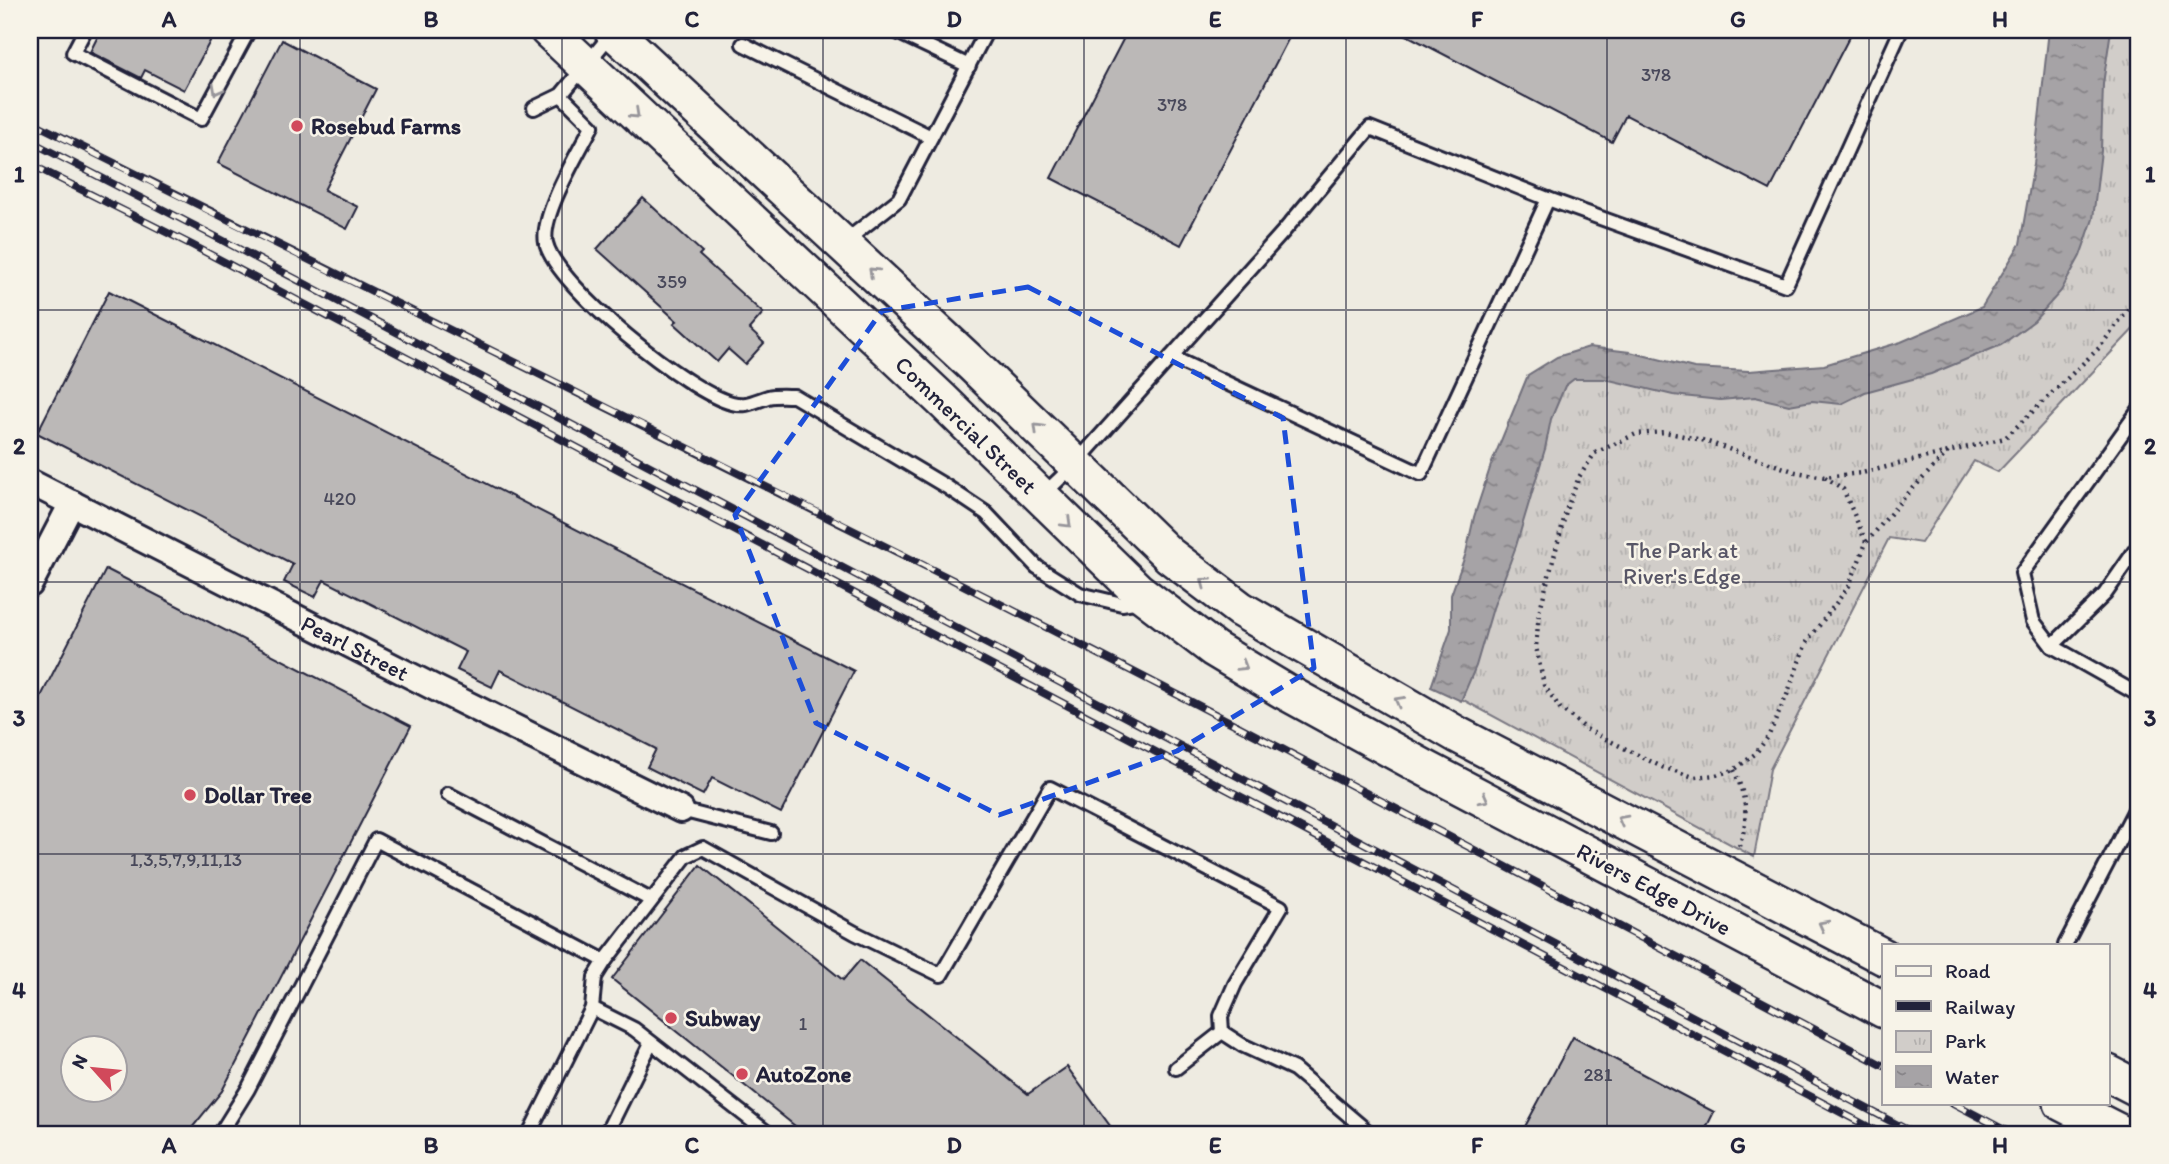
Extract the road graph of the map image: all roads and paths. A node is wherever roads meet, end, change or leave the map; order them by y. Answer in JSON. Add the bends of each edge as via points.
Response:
{"nodes":[{"id":1,"x":85,"y":30,"type":"edge"},
{"id":2,"x":249,"y":30,"type":"edge"},
{"id":3,"x":548,"y":30,"type":"edge"},
{"id":4,"x":614,"y":30,"type":"edge"},
{"id":5,"x":893,"y":30,"type":"edge"},
{"id":6,"x":987,"y":30,"type":"edge"},
{"id":7,"x":1900,"y":30,"type":"edge"},
{"id":8,"x":743,"y":44,"type":"dead end"},
{"id":9,"x":969,"y":66,"type":"junction"},
{"id":10,"x":586,"y":67,"type":"junction"},
{"id":11,"x":561,"y":96,"type":"junction"},
{"id":12,"x":534,"y":108,"type":"dead end"},
{"id":13,"x":931,"y":137,"type":"junction"},
{"id":14,"x":1548,"y":199,"type":"junction"},
{"id":15,"x":842,"y":243,"type":"junction"},
{"id":16,"x":2139,"y":295,"type":"edge"},
{"id":17,"x":1171,"y":357,"type":"junction"},
{"id":18,"x":2139,"y":411,"type":"edge"},
{"id":19,"x":1948,"y":452,"type":"junction"},
{"id":20,"x":1075,"y":464,"type":"junction"},
{"id":21,"x":1825,"y":477,"type":"junction"},
{"id":22,"x":30,"y":482,"type":"edge"},
{"id":23,"x":1041,"y":497,"type":"junction"},
{"id":24,"x":72,"y":503,"type":"junction"},
{"id":25,"x":1866,"y":542,"type":"junction"},
{"id":26,"x":2139,"y":545,"type":"edge"},
{"id":27,"x":30,"y":584,"type":"edge"},
{"id":28,"x":1148,"y":599,"type":"junction"},
{"id":29,"x":2052,"y":646,"type":"junction"},
{"id":30,"x":2139,"y":695,"type":"edge"},
{"id":31,"x":1458,"y":735,"type":"joint"},
{"id":32,"x":1423,"y":768,"type":"joint"},
{"id":33,"x":1734,"y":769,"type":"junction"},
{"id":34,"x":448,"y":794,"type":"dead end"},
{"id":35,"x":2139,"y":802,"type":"edge"},
{"id":36,"x":681,"y":810,"type":"joint"},
{"id":37,"x":771,"y":834,"type":"dead end"},
{"id":38,"x":1727,"y":875,"type":"junction"},
{"id":39,"x":651,"y":900,"type":"junction"},
{"id":40,"x":2067,"y":944,"type":"edge"},
{"id":41,"x":1882,"y":956,"type":"edge"},
{"id":42,"x":604,"y":961,"type":"junction"},
{"id":43,"x":593,"y":1008,"type":"junction"},
{"id":44,"x":1882,"y":1009,"type":"edge"},
{"id":45,"x":1222,"y":1032,"type":"junction"},
{"id":46,"x":651,"y":1043,"type":"junction"},
{"id":47,"x":1176,"y":1068,"type":"dead end"},
{"id":48,"x":2110,"y":1074,"type":"edge"},
{"id":49,"x":2139,"y":1089,"type":"edge"},
{"id":50,"x":2064,"y":1104,"type":"edge"},
{"id":51,"x":220,"y":1134,"type":"edge"},
{"id":52,"x":529,"y":1134,"type":"edge"},
{"id":53,"x":606,"y":1134,"type":"edge"},
{"id":54,"x":769,"y":1134,"type":"edge"},
{"id":55,"x":1362,"y":1134,"type":"edge"},
{"id":56,"x":2123,"y":1134,"type":"edge"}],
"edges":[{"from":2,"to":1,"type":"lane","one_way":true,"via":[[201,119],[73,53]]},
{"from":3,"to":10,"type":"main road","name":"Commercial Street"},
{"from":4,"to":10,"type":"lane"},
{"from":4,"to":15,"type":"main road","name":"Commercial Street"},
{"from":5,"to":9,"type":"lane"},
{"from":6,"to":9,"type":"lane"},
{"from":7,"to":14,"type":"lane","via":[[1786,285]]},
{"from":8,"to":13,"type":"lane"},
{"from":9,"to":13,"type":"lane"},
{"from":10,"to":11,"type":"lane"},
{"from":10,"to":23,"type":"main road","name":"Commercial Street","one_way":true},
{"from":11,"to":12,"type":"lane"},
{"from":11,"to":28,"type":"lane","via":[[592,126],[547,221],[546,243],[555,262],[608,320],[706,393],[733,404],[794,396],[986,513],[1037,568],[1080,594],[1122,604]]},
{"from":13,"to":15,"type":"lane","via":[[899,199]]},
{"from":14,"to":17,"type":"lane","via":[[1370,128]]},
{"from":14,"to":17,"type":"lane","via":[[1421,474]]},
{"from":20,"to":15,"type":"main road","name":"Commercial Street","one_way":true},
{"from":16,"to":19,"type":"path","via":[[2099,348],[2005,438]]},
{"from":17,"to":20,"type":"lane"},
{"from":18,"to":29,"type":"lane","via":[[2022,573],[2033,621]]},
{"from":19,"to":21,"type":"path"},
{"from":19,"to":25,"type":"path"},
{"from":20,"to":23,"type":"lane"},
{"from":31,"to":20,"type":"main road","name":"Commercial Street","one_way":true,"via":[[1240,609],[1169,555]]},
{"from":21,"to":25,"type":"path","via":[[1843,489]]},
{"from":21,"to":33,"type":"path","via":[[1796,472],[1702,440],[1665,432],[1636,434],[1595,453],[1567,508],[1539,613],[1536,647],[1544,685],[1560,708],[1586,729],[1662,768],[1694,777]]},
{"from":22,"to":24,"type":"street","name":"Pearl Street"},
{"from":23,"to":28,"type":"main road","name":"Commercial Street","one_way":true},
{"from":24,"to":27,"type":"street"},
{"from":24,"to":36,"type":"street","name":"Pearl Street"},
{"from":25,"to":33,"type":"path","via":[[1849,586],[1806,643],[1768,737]]},
{"from":26,"to":29,"type":"lane","via":[[2105,594]]},
{"from":28,"to":32,"type":"main road","name":"Commercial Street","one_way":true,"via":[[1214,649]]},
{"from":29,"to":30,"type":"lane"},
{"from":38,"to":31,"type":"main road","name":"Rivers Edge Drive","one_way":true},
{"from":32,"to":44,"type":"main road","name":"Rivers Edge Drive","one_way":true},
{"from":33,"to":38,"type":"path","via":[[1744,796],[1746,826]]},
{"from":34,"to":39,"type":"lane"},
{"from":35,"to":40,"type":"lane"},
{"from":36,"to":37,"type":"lane"},
{"from":41,"to":38,"type":"main road","name":"Rivers Edge Drive","one_way":true},
{"from":39,"to":42,"type":"lane"},
{"from":39,"to":45,"type":"lane","via":[[685,856],[703,848],[941,975],[1050,788],[1281,907],[1235,984],[1221,1016]]},
{"from":42,"to":43,"type":"lane","via":[[595,977]]},
{"from":42,"to":51,"type":"lane","via":[[376,840],[248,1089]]},
{"from":43,"to":46,"type":"lane"},
{"from":43,"to":52,"type":"lane"},
{"from":45,"to":47,"type":"lane"},
{"from":45,"to":55,"type":"lane","via":[[1294,1069],[1367,1131]]},
{"from":46,"to":53,"type":"lane"},
{"from":46,"to":54,"type":"lane"},
{"from":48,"to":49,"type":"main road"},
{"from":50,"to":56,"type":"main road"}]}
